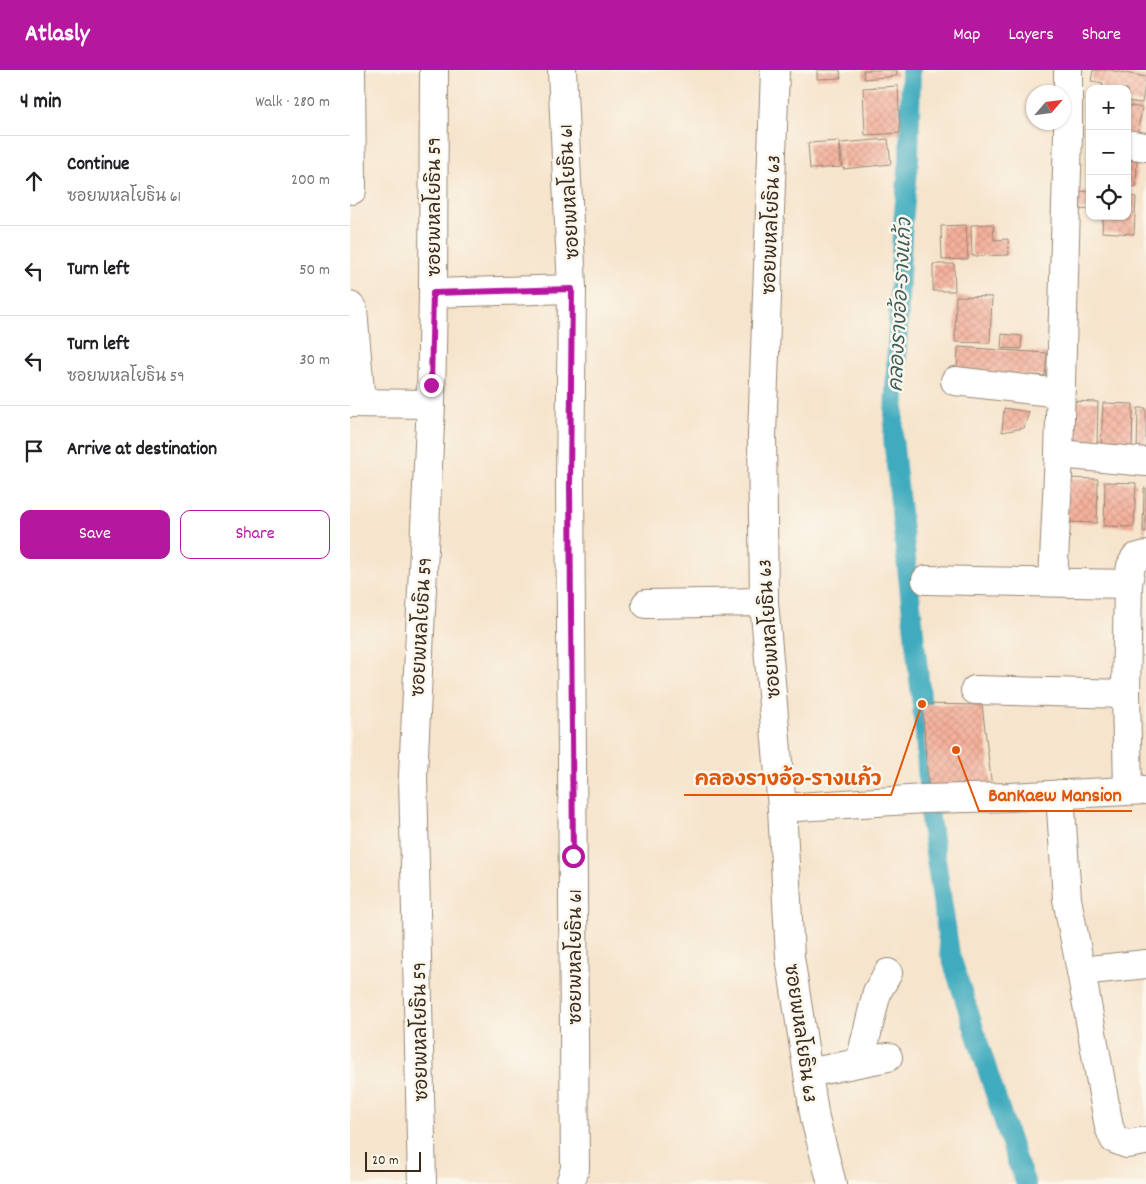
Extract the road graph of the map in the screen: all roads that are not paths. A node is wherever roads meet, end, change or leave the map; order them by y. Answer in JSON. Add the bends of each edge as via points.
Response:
{"nodes":[{"id":1,"x":434,"y":70,"type":"edge"},
{"id":2,"x":562,"y":70,"type":"edge"},
{"id":3,"x":775,"y":70,"type":"edge"},
{"id":4,"x":1068,"y":70,"type":"edge"},
{"id":5,"x":351,"y":78,"type":"edge"},
{"id":6,"x":1079,"y":136,"type":"edge"},
{"id":7,"x":1131,"y":145,"type":"edge"},
{"id":8,"x":1146,"y":147,"type":"edge"},
{"id":9,"x":352,"y":190,"type":"dead end"},
{"id":10,"x":572,"y":289,"type":"junction"},
{"id":11,"x":433,"y":293,"type":"junction"},
{"id":12,"x":350,"y":306,"type":"edge"},
{"id":13,"x":955,"y":381,"type":"dead end"},
{"id":14,"x":1060,"y":393,"type":"junction"},
{"id":15,"x":355,"y":403,"type":"edge"},
{"id":16,"x":430,"y":404,"type":"junction"},
{"id":17,"x":1059,"y":454,"type":"junction"},
{"id":18,"x":1146,"y":462,"type":"edge"},
{"id":19,"x":1146,"y":555,"type":"edge"},
{"id":20,"x":926,"y":580,"type":"dead end"},
{"id":21,"x":1053,"y":582,"type":"junction"},
{"id":22,"x":1128,"y":584,"type":"junction"},
{"id":23,"x":764,"y":602,"type":"junction"},
{"id":24,"x":646,"y":604,"type":"dead end"},
{"id":25,"x":975,"y":690,"type":"dead end"},
{"id":26,"x":1126,"y":694,"type":"junction"},
{"id":27,"x":1137,"y":790,"type":"edge"},
{"id":28,"x":1060,"y":794,"type":"junction"},
{"id":29,"x":782,"y":808,"type":"junction"},
{"id":30,"x":1146,"y":964,"type":"edge"},
{"id":31,"x":1081,"y":970,"type":"junction"},
{"id":32,"x":888,"y":973,"type":"dead end"},
{"id":33,"x":888,"y":1057,"type":"dead end"},
{"id":34,"x":860,"y":1062,"type":"junction"},
{"id":35,"x":808,"y":1073,"type":"junction"},
{"id":36,"x":1146,"y":1141,"type":"edge"},
{"id":37,"x":422,"y":1184,"type":"edge"},
{"id":38,"x":570,"y":1184,"type":"edge"},
{"id":39,"x":832,"y":1184,"type":"edge"}],
"edges":[{"from":1,"to":11,"type":"street","name":"ซอยพหลโยธิน 59"},
{"from":2,"to":10,"type":"street","name":"ซอยพหลโยธิน 61"},
{"from":3,"to":23,"type":"street","name":"ซอยพหลโยธิน 63","via":[[762,436]]},
{"from":4,"to":6,"type":"street"},
{"from":5,"to":9,"type":"street"},
{"from":6,"to":14,"type":"street"},
{"from":7,"to":8,"type":"street"},
{"from":10,"to":11,"type":"street"},
{"from":10,"to":38,"type":"street","name":"ซอยพหลโยธิน 61","via":[[570,495],[575,1169]]},
{"from":11,"to":16,"type":"street","name":"ซอยพหลโยธิน 59"},
{"from":12,"to":15,"type":"street","via":[[353,310]]},
{"from":13,"to":14,"type":"street"},
{"from":14,"to":17,"type":"street"},
{"from":15,"to":16,"type":"street"},
{"from":16,"to":37,"type":"street","name":"ซอยพหลโยธิน 59","via":[[413,775]]},
{"from":17,"to":18,"type":"street"},
{"from":17,"to":21,"type":"street"},
{"from":19,"to":22,"type":"street","via":[[1135,558]]},
{"from":20,"to":21,"type":"street"},
{"from":21,"to":22,"type":"street"},
{"from":22,"to":26,"type":"street"},
{"from":23,"to":24,"type":"street"},
{"from":23,"to":29,"type":"street","name":"ซอยพหลโยธิน 63"},
{"from":25,"to":26,"type":"street"},
{"from":26,"to":27,"type":"street"},
{"from":27,"to":28,"type":"street"},
{"from":28,"to":29,"type":"street"},
{"from":28,"to":31,"type":"street","via":[[1067,899]]},
{"from":29,"to":35,"type":"street","name":"ซอยพหลโยธิน 63","via":[[790,957]]},
{"from":30,"to":31,"type":"street"},
{"from":31,"to":36,"type":"street","via":[[1109,1127],[1114,1139],[1127,1144]]},
{"from":32,"to":34,"type":"street","via":[[877,992]]},
{"from":33,"to":34,"type":"street"},
{"from":34,"to":35,"type":"street"},
{"from":35,"to":39,"type":"street","name":"ซอยพหลโยธิน 63","via":[[815,1119]]}]}
